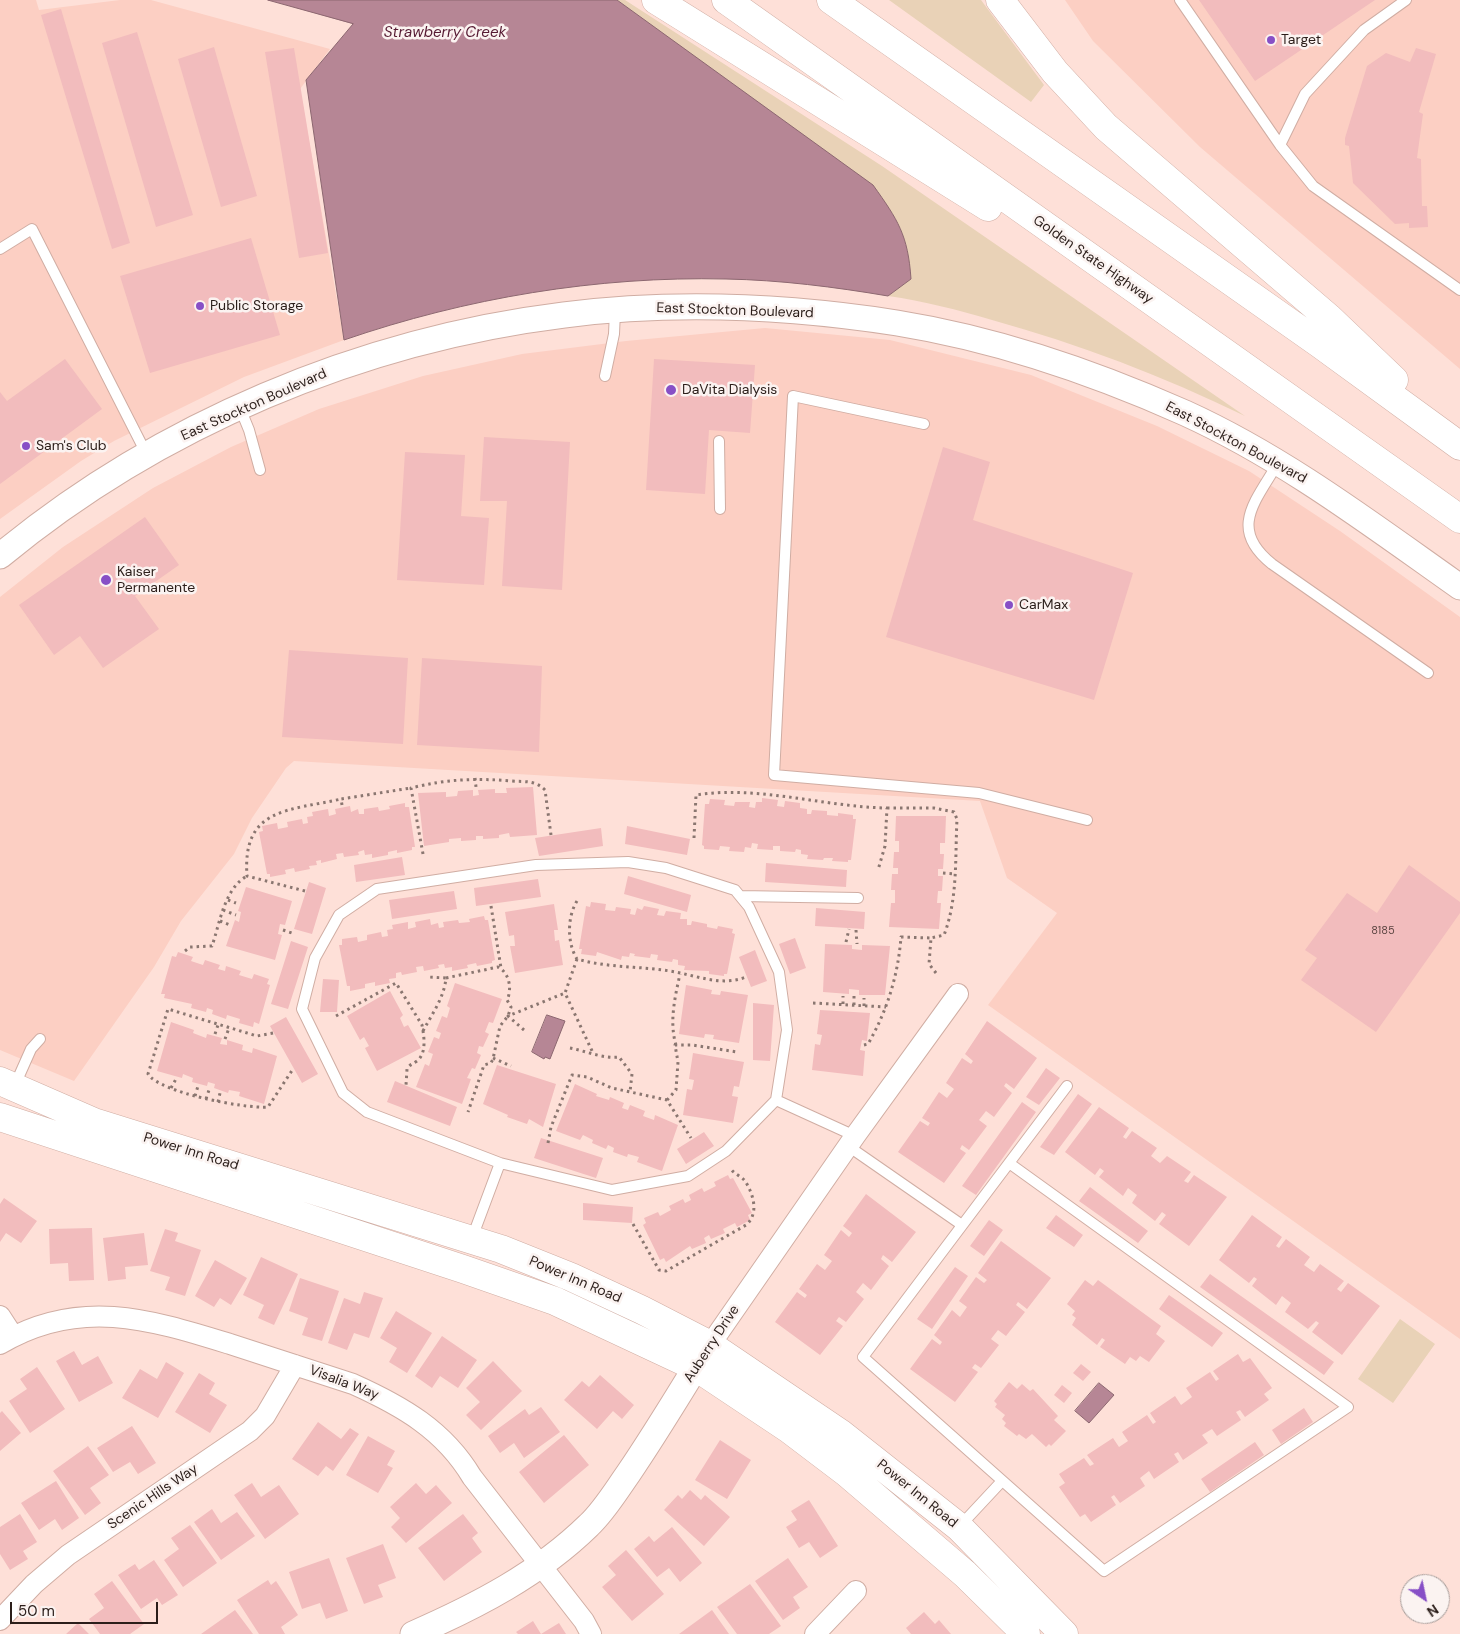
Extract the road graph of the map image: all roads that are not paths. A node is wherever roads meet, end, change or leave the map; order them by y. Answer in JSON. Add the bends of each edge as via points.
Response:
{"nodes":[{"id":1,"x":656,"y":0,"type":"edge"},
{"id":2,"x":726,"y":0,"type":"edge"},
{"id":3,"x":831,"y":0,"type":"edge"},
{"id":4,"x":1000,"y":0,"type":"edge"},
{"id":5,"x":1180,"y":0,"type":"edge"},
{"id":6,"x":1406,"y":0,"type":"edge"},
{"id":7,"x":1280,"y":145,"type":"junction"},
{"id":8,"x":0,"y":249,"type":"edge"},
{"id":9,"x":1460,"y":290,"type":"edge"},
{"id":10,"x":615,"y":310,"type":"junction"},
{"id":11,"x":1230,"y":358,"type":"junction"},
{"id":12,"x":605,"y":376,"type":"dead end"},
{"id":13,"x":240,"y":408,"type":"junction"},
{"id":14,"x":924,"y":424,"type":"dead end"},
{"id":15,"x":719,"y":441,"type":"dead end"},
{"id":16,"x":1460,"y":445,"type":"edge"},
{"id":17,"x":147,"y":455,"type":"junction"},
{"id":18,"x":1278,"y":463,"type":"junction"},
{"id":19,"x":260,"y":470,"type":"dead end"},
{"id":20,"x":720,"y":509,"type":"dead end"},
{"id":21,"x":1460,"y":519,"type":"edge"},
{"id":22,"x":0,"y":556,"type":"edge"},
{"id":23,"x":1460,"y":587,"type":"edge"},
{"id":24,"x":1428,"y":673,"type":"dead end"},
{"id":25,"x":1087,"y":820,"type":"dead end"},
{"id":26,"x":740,"y":896,"type":"junction"},
{"id":27,"x":858,"y":898,"type":"dead end"},
{"id":28,"x":958,"y":994,"type":"dead end"},
{"id":29,"x":40,"y":1038,"type":"dead end"},
{"id":30,"x":7,"y":1084,"type":"edge"},
{"id":31,"x":1067,"y":1086,"type":"dead end"},
{"id":32,"x":776,"y":1100,"type":"junction"},
{"id":33,"x":0,"y":1117,"type":"edge"},
{"id":34,"x":852,"y":1141,"type":"junction"},
{"id":35,"x":500,"y":1163,"type":"junction"},
{"id":36,"x":1009,"y":1163,"type":"junction"},
{"id":37,"x":962,"y":1225,"type":"junction"},
{"id":38,"x":472,"y":1239,"type":"junction"},
{"id":39,"x":0,"y":1316,"type":"edge"},
{"id":40,"x":6,"y":1340,"type":"edge"},
{"id":41,"x":710,"y":1345,"type":"junction"},
{"id":42,"x":295,"y":1365,"type":"junction"},
{"id":43,"x":696,"y":1367,"type":"junction"},
{"id":44,"x":1002,"y":1481,"type":"junction"},
{"id":45,"x":959,"y":1527,"type":"junction"},
{"id":46,"x":541,"y":1565,"type":"junction"},
{"id":47,"x":856,"y":1591,"type":"dead end"},
{"id":48,"x":0,"y":1620,"type":"edge"},
{"id":49,"x":413,"y":1634,"type":"edge"},
{"id":50,"x":590,"y":1634,"type":"edge"},
{"id":51,"x":815,"y":1634,"type":"edge"},
{"id":52,"x":1026,"y":1634,"type":"edge"},
{"id":53,"x":1064,"y":1634,"type":"edge"}],
"edges":[{"from":1,"to":11,"type":"main road"},
{"from":2,"to":11,"type":"main road","name":"Golden State Highway"},
{"from":3,"to":16,"type":"main road"},
{"from":4,"to":16,"type":"main road","via":[[1054,72],[1106,127],[1329,318]]},
{"from":5,"to":7,"type":"lane"},
{"from":6,"to":7,"type":"lane","via":[[1364,30],[1305,94]]},
{"from":7,"to":9,"type":"lane","via":[[1313,186]]},
{"from":8,"to":17,"type":"lane","via":[[32,229]]},
{"from":10,"to":12,"type":"lane","via":[[614,334]]},
{"from":10,"to":13,"type":"street","name":"East Stockton Boulevard","via":[[544,318],[455,335],[329,371]]},
{"from":10,"to":18,"type":"street","name":"East Stockton Boulevard","via":[[712,307],[780,310],[900,323],[968,338],[1078,370],[1130,390],[1189,415]]},
{"from":11,"to":21,"type":"main road","name":"Golden State Highway"},
{"from":13,"to":17,"type":"street","name":"East Stockton Boulevard"},
{"from":13,"to":19,"type":"lane"},
{"from":14,"to":25,"type":"lane","via":[[793,396],[774,775],[979,793]]},
{"from":15,"to":20,"type":"lane"},
{"from":17,"to":22,"type":"street","name":"East Stockton Boulevard","via":[[68,505]]},
{"from":18,"to":23,"type":"street","name":"East Stockton Boulevard"},
{"from":18,"to":24,"type":"lane","via":[[1252,510],[1248,528],[1251,543],[1272,564]]},
{"from":26,"to":27,"type":"lane"},
{"from":26,"to":32,"type":"lane","via":[[749,906],[779,972],[787,1030]]},
{"from":26,"to":35,"type":"lane","via":[[735,890],[666,868],[628,862],[590,862],[536,865],[377,889],[339,915],[315,958],[302,1009],[343,1093],[367,1112]]},
{"from":28,"to":34,"type":"street","name":"Auberry Drive"},
{"from":29,"to":30,"type":"lane"},
{"from":30,"to":38,"type":"main road","name":"Power Inn Road","via":[[94,1122]]},
{"from":31,"to":36,"type":"lane"},
{"from":32,"to":34,"type":"lane"},
{"from":32,"to":35,"type":"lane","via":[[726,1151],[688,1176],[612,1190]]},
{"from":33,"to":43,"type":"main road","name":"Power Inn Road","via":[[555,1301]]},
{"from":34,"to":37,"type":"lane"},
{"from":34,"to":41,"type":"street","name":"Auberry Drive"},
{"from":35,"to":38,"type":"lane"},
{"from":36,"to":37,"type":"lane"},
{"from":36,"to":44,"type":"lane","via":[[1348,1407],[1104,1571]]},
{"from":37,"to":44,"type":"lane","via":[[863,1357]]},
{"from":38,"to":41,"type":"main road","name":"Power Inn Road","via":[[580,1281]]},
{"from":39,"to":40,"type":"street"},
{"from":40,"to":42,"type":"street","name":"Visalia Way","via":[[60,1321],[125,1316],[169,1325]]},
{"from":41,"to":43,"type":"street","name":"Auberry Drive"},
{"from":41,"to":45,"type":"main road","name":"Power Inn Road","via":[[840,1433]]},
{"from":42,"to":46,"type":"street","name":"Visalia Way","via":[[376,1394],[399,1406],[440,1437],[459,1454],[472,1477]]},
{"from":42,"to":48,"type":"street","name":"Scenic Hills Way","via":[[272,1404],[250,1431],[68,1555],[34,1584]]},
{"from":43,"to":46,"type":"street","name":"Auberry Drive","via":[[648,1444],[590,1524]]},
{"from":43,"to":52,"type":"main road","name":"Power Inn Road","via":[[789,1429],[847,1473],[958,1568]]},
{"from":44,"to":45,"type":"lane"},
{"from":45,"to":53,"type":"main road","name":"Power Inn Road"},
{"from":46,"to":49,"type":"street","name":"Auberry Drive","via":[[503,1591]]},
{"from":46,"to":50,"type":"street","name":"Visalia Way","via":[[584,1621]]},
{"from":47,"to":51,"type":"street"}]}
